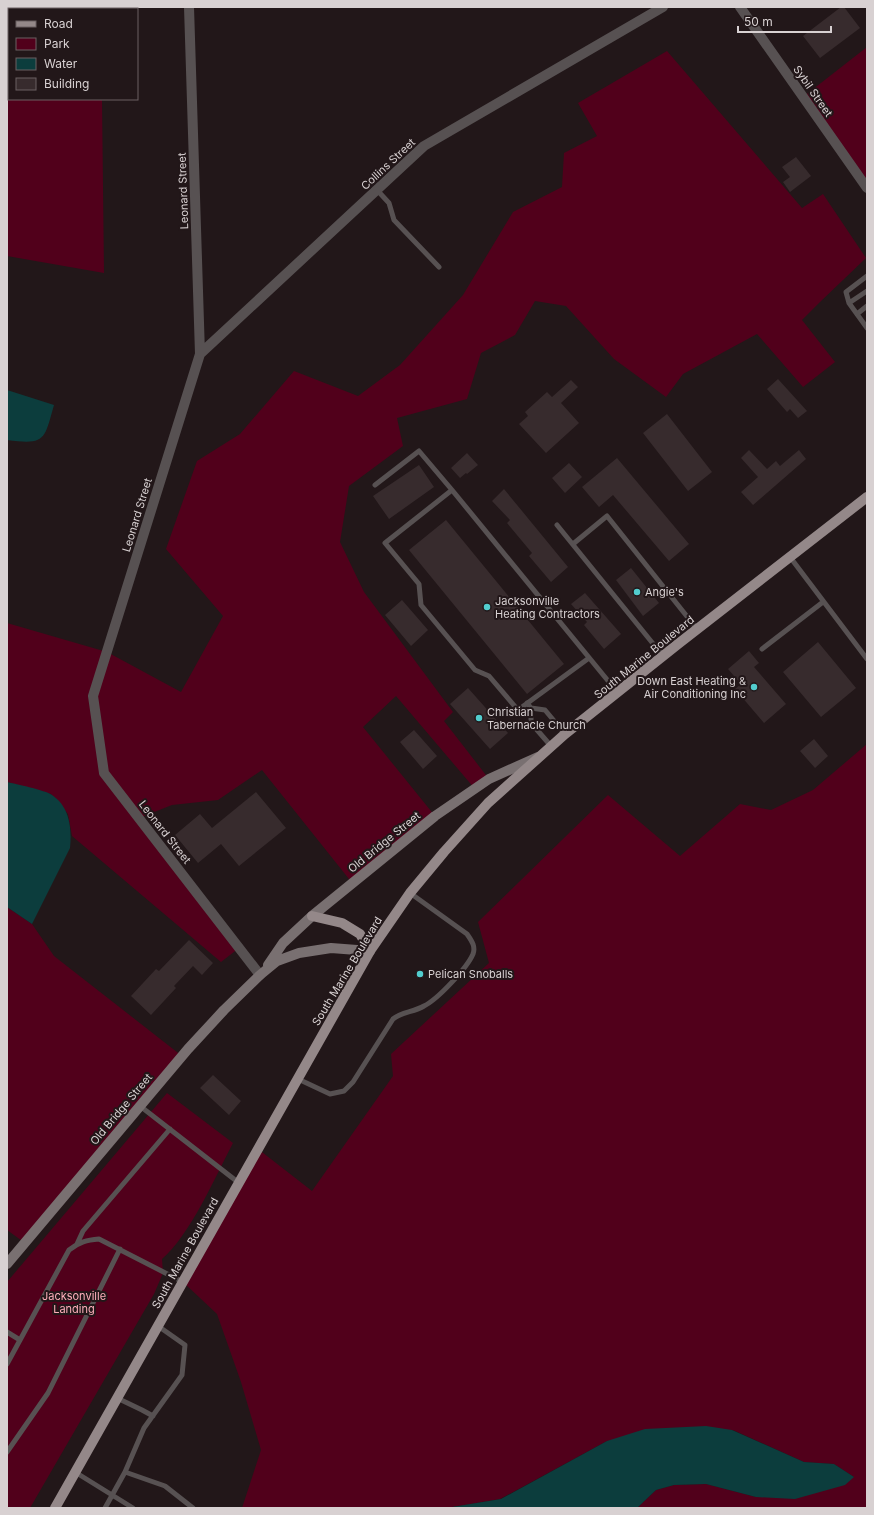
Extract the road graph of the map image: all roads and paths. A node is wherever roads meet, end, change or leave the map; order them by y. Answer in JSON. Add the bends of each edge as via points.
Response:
{"nodes":[{"id":1,"x":189,"y":7,"type":"edge"},
{"id":2,"x":663,"y":7,"type":"edge"},
{"id":3,"x":740,"y":7,"type":"edge"},
{"id":4,"x":867,"y":188,"type":"edge"},
{"id":5,"x":377,"y":190,"type":"junction"},
{"id":6,"x":439,"y":267,"type":"dead end"},
{"id":7,"x":867,"y":276,"type":"edge"},
{"id":8,"x":867,"y":291,"type":"edge"},
{"id":9,"x":849,"y":304,"type":"junction"},
{"id":10,"x":867,"y":306,"type":"edge"},
{"id":11,"x":857,"y":314,"type":"junction"},
{"id":12,"x":867,"y":328,"type":"edge"},
{"id":13,"x":200,"y":354,"type":"junction"},
{"id":14,"x":374,"y":485,"type":"dead end"},
{"id":15,"x":452,"y":490,"type":"junction"},
{"id":16,"x":867,"y":498,"type":"edge"},
{"id":17,"x":557,"y":525,"type":"dead end"},
{"id":18,"x":573,"y":544,"type":"junction"},
{"id":19,"x":790,"y":557,"type":"junction"},
{"id":20,"x":823,"y":602,"type":"junction"},
{"id":21,"x":697,"y":629,"type":"junction"},
{"id":22,"x":762,"y":649,"type":"dead end"},
{"id":23,"x":663,"y":656,"type":"junction"},
{"id":24,"x":589,"y":658,"type":"junction"},
{"id":25,"x":867,"y":660,"type":"edge"},
{"id":26,"x":618,"y":693,"type":"junction"},
{"id":27,"x":527,"y":703,"type":"junction"},
{"id":28,"x":531,"y":708,"type":"junction"},
{"id":29,"x":565,"y":734,"type":"junction"},
{"id":30,"x":551,"y":746,"type":"junction"},
{"id":31,"x":544,"y":754,"type":"junction"},
{"id":32,"x":410,"y":893,"type":"junction"},
{"id":33,"x":312,"y":916,"type":"junction"},
{"id":34,"x":370,"y":951,"type":"junction"},
{"id":35,"x":260,"y":975,"type":"junction"},
{"id":36,"x":298,"y":1079,"type":"junction"},
{"id":37,"x":140,"y":1106,"type":"junction"},
{"id":38,"x":170,"y":1129,"type":"junction"},
{"id":39,"x":239,"y":1183,"type":"junction"},
{"id":40,"x":77,"y":1244,"type":"junction"},
{"id":41,"x":120,"y":1249,"type":"junction"},
{"id":42,"x":7,"y":1264,"type":"edge"},
{"id":43,"x":183,"y":1282,"type":"junction"},
{"id":44,"x":158,"y":1326,"type":"junction"},
{"id":45,"x":7,"y":1332,"type":"edge"},
{"id":46,"x":20,"y":1340,"type":"junction"},
{"id":47,"x":7,"y":1364,"type":"edge"},
{"id":48,"x":117,"y":1398,"type":"junction"},
{"id":49,"x":153,"y":1416,"type":"junction"},
{"id":50,"x":7,"y":1452,"type":"edge"},
{"id":51,"x":75,"y":1472,"type":"junction"},
{"id":52,"x":125,"y":1472,"type":"junction"},
{"id":53,"x":112,"y":1495,"type":"junction"},
{"id":54,"x":55,"y":1508,"type":"edge"},
{"id":55,"x":105,"y":1508,"type":"edge"},
{"id":56,"x":133,"y":1508,"type":"edge"},
{"id":57,"x":193,"y":1508,"type":"edge"}],
"edges":[{"from":1,"to":13,"type":"street","name":"Leonard Street"},
{"from":2,"to":5,"type":"street","name":"Collins Street","via":[[424,146]]},
{"from":3,"to":4,"type":"street","name":"Sybil Street"},
{"from":5,"to":6,"type":"lane","via":[[389,203],[394,220]]},
{"from":5,"to":13,"type":"street","name":"Collins Street"},
{"from":7,"to":9,"type":"lane","via":[[846,292]]},
{"from":8,"to":9,"type":"lane"},
{"from":9,"to":11,"type":"lane"},
{"from":10,"to":11,"type":"lane"},
{"from":11,"to":12,"type":"lane"},
{"from":13,"to":35,"type":"street","name":"Leonard Street","via":[[93,696],[104,773]]},
{"from":14,"to":15,"type":"lane","via":[[419,451]]},
{"from":15,"to":24,"type":"lane"},
{"from":15,"to":27,"type":"lane","via":[[385,543],[419,584],[421,605],[475,670],[489,676],[518,710]]},
{"from":16,"to":19,"type":"main road","name":"South Marine Boulevard"},
{"from":17,"to":18,"type":"lane"},
{"from":18,"to":21,"type":"lane","via":[[607,516]]},
{"from":18,"to":23,"type":"lane"},
{"from":19,"to":20,"type":"lane"},
{"from":19,"to":21,"type":"main road","name":"South Marine Boulevard"},
{"from":20,"to":22,"type":"lane"},
{"from":20,"to":25,"type":"lane"},
{"from":21,"to":23,"type":"main road","name":"South Marine Boulevard"},
{"from":23,"to":26,"type":"main road","name":"South Marine Boulevard"},
{"from":24,"to":26,"type":"lane"},
{"from":24,"to":27,"type":"lane"},
{"from":26,"to":29,"type":"main road","name":"South Marine Boulevard"},
{"from":27,"to":28,"type":"lane"},
{"from":28,"to":29,"type":"lane","via":[[545,710]]},
{"from":28,"to":30,"type":"lane","via":[[531,723]]},
{"from":29,"to":30,"type":"main road","name":"South Marine Boulevard"},
{"from":30,"to":31,"type":"main road","name":"South Marine Boulevard"},
{"from":31,"to":32,"type":"main road","name":"South Marine Boulevard","via":[[488,803]]},
{"from":31,"to":33,"type":"main road","name":"Old Bridge Street","via":[[489,779],[435,816]]},
{"from":32,"to":34,"type":"main road","name":"South Marine Boulevard"},
{"from":32,"to":36,"type":"lane","via":[[467,934],[473,944],[474,953],[463,970],[437,996],[424,1006],[393,1019],[353,1082],[344,1091],[330,1094]]},
{"from":33,"to":34,"type":"main road","via":[[342,923],[360,934]]},
{"from":33,"to":35,"type":"main road","name":"Old Bridge Street","via":[[283,943]]},
{"from":34,"to":35,"type":"main road","name":"Old Bridge Street","via":[[330,948],[299,953],[277,961]]},
{"from":34,"to":36,"type":"main road","name":"South Marine Boulevard"},
{"from":35,"to":37,"type":"main road","name":"Old Bridge Street","via":[[224,1010]]},
{"from":36,"to":39,"type":"main road","name":"South Marine Boulevard"},
{"from":37,"to":38,"type":"lane"},
{"from":37,"to":42,"type":"main road","name":"Old Bridge Street"},
{"from":38,"to":39,"type":"lane"},
{"from":38,"to":40,"type":"lane","via":[[84,1231]]},
{"from":39,"to":43,"type":"main road","name":"South Marine Boulevard"},
{"from":40,"to":41,"type":"lane","via":[[99,1239]]},
{"from":40,"to":46,"type":"lane","via":[[70,1250]]},
{"from":41,"to":43,"type":"lane"},
{"from":41,"to":50,"type":"lane","via":[[48,1393]]},
{"from":43,"to":44,"type":"main road","name":"South Marine Boulevard"},
{"from":44,"to":48,"type":"main road","name":"South Marine Boulevard"},
{"from":44,"to":49,"type":"lane","via":[[185,1345],[182,1375]]},
{"from":45,"to":46,"type":"lane"},
{"from":46,"to":47,"type":"lane"},
{"from":48,"to":49,"type":"lane"},
{"from":48,"to":51,"type":"main road","name":"South Marine Boulevard"},
{"from":49,"to":52,"type":"lane","via":[[144,1428]]},
{"from":51,"to":53,"type":"lane"},
{"from":51,"to":54,"type":"main road","name":"South Marine Boulevard"},
{"from":52,"to":53,"type":"lane"},
{"from":52,"to":57,"type":"lane","via":[[165,1486]]},
{"from":53,"to":55,"type":"lane"},
{"from":53,"to":56,"type":"lane"}]}
